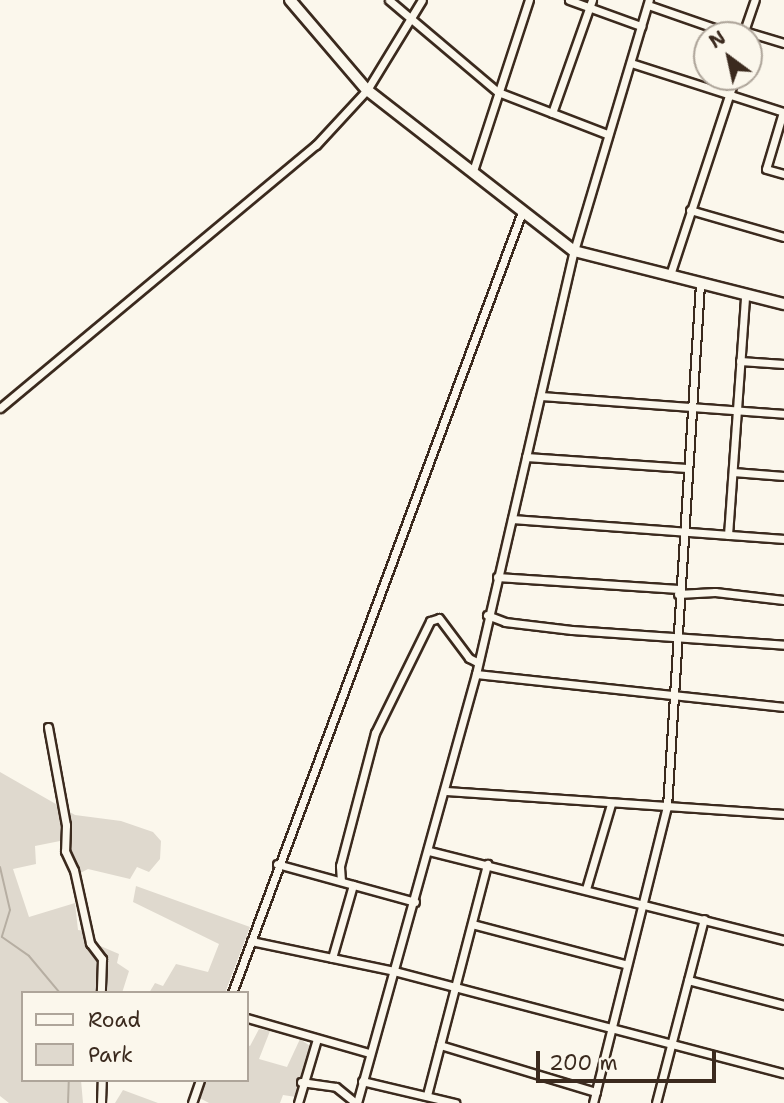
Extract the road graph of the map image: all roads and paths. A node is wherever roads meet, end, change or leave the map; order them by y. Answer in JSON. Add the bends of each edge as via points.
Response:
{"nodes":[{"id":1,"x":290,"y":0,"type":"edge"},
{"id":2,"x":389,"y":0,"type":"edge"},
{"id":3,"x":422,"y":0,"type":"edge"},
{"id":4,"x":530,"y":0,"type":"edge"},
{"id":5,"x":569,"y":0,"type":"edge"},
{"id":6,"x":755,"y":0,"type":"edge"},
{"id":7,"x":648,"y":3,"type":"edge"},
{"id":8,"x":590,"y":4,"type":"edge"},
{"id":9,"x":696,"y":21,"type":"edge"},
{"id":10,"x":748,"y":21,"type":"edge"},
{"id":11,"x":410,"y":22,"type":"junction"},
{"id":12,"x":641,"y":26,"type":"junction"},
{"id":13,"x":763,"y":38,"type":"edge"},
{"id":14,"x":784,"y":43,"type":"edge"},
{"id":15,"x":631,"y":63,"type":"junction"},
{"id":16,"x":367,"y":90,"type":"junction"},
{"id":17,"x":733,"y":91,"type":"edge"},
{"id":18,"x":498,"y":92,"type":"junction"},
{"id":19,"x":732,"y":94,"type":"junction"},
{"id":20,"x":784,"y":112,"type":"edge"},
{"id":21,"x":552,"y":113,"type":"junction"},
{"id":22,"x":607,"y":134,"type":"junction"},
{"id":23,"x":472,"y":171,"type":"junction"},
{"id":24,"x":784,"y":174,"type":"edge"},
{"id":25,"x":690,"y":210,"type":"junction"},
{"id":26,"x":522,"y":212,"type":"junction"},
{"id":27,"x":784,"y":237,"type":"edge"},
{"id":28,"x":574,"y":251,"type":"junction"},
{"id":29,"x":670,"y":275,"type":"junction"},
{"id":30,"x":700,"y":284,"type":"junction"},
{"id":31,"x":745,"y":295,"type":"junction"},
{"id":32,"x":784,"y":303,"type":"edge"},
{"id":33,"x":740,"y":361,"type":"junction"},
{"id":34,"x":784,"y":364,"type":"edge"},
{"id":35,"x":541,"y":396,"type":"junction"},
{"id":36,"x":692,"y":407,"type":"junction"},
{"id":37,"x":0,"y":408,"type":"edge"},
{"id":38,"x":736,"y":410,"type":"junction"},
{"id":39,"x":784,"y":414,"type":"edge"},
{"id":40,"x":526,"y":457,"type":"junction"},
{"id":41,"x":687,"y":468,"type":"junction"},
{"id":42,"x":733,"y":472,"type":"junction"},
{"id":43,"x":784,"y":476,"type":"edge"},
{"id":44,"x":512,"y":519,"type":"junction"},
{"id":45,"x":681,"y":532,"type":"junction"},
{"id":46,"x":728,"y":535,"type":"junction"},
{"id":47,"x":784,"y":539,"type":"edge"},
{"id":48,"x":497,"y":577,"type":"junction"},
{"id":49,"x":679,"y":592,"type":"junction"},
{"id":50,"x":784,"y":600,"type":"edge"},
{"id":51,"x":487,"y":615,"type":"junction"},
{"id":52,"x":677,"y":638,"type":"junction"},
{"id":53,"x":784,"y":645,"type":"edge"},
{"id":54,"x":477,"y":662,"type":"junction"},
{"id":55,"x":476,"y":674,"type":"junction"},
{"id":56,"x":674,"y":695,"type":"junction"},
{"id":57,"x":784,"y":708,"type":"edge"},
{"id":58,"x":48,"y":727,"type":"dead end"},
{"id":59,"x":446,"y":791,"type":"junction"},
{"id":60,"x":611,"y":804,"type":"junction"},
{"id":61,"x":667,"y":807,"type":"junction"},
{"id":62,"x":784,"y":814,"type":"edge"},
{"id":63,"x":429,"y":851,"type":"junction"},
{"id":64,"x":277,"y":864,"type":"junction"},
{"id":65,"x":487,"y":864,"type":"junction"},
{"id":66,"x":341,"y":881,"type":"junction"},
{"id":67,"x":353,"y":885,"type":"junction"},
{"id":68,"x":586,"y":889,"type":"junction"},
{"id":69,"x":415,"y":902,"type":"junction"},
{"id":70,"x":640,"y":903,"type":"junction"},
{"id":71,"x":704,"y":919,"type":"junction"},
{"id":72,"x":472,"y":924,"type":"junction"},
{"id":73,"x":784,"y":940,"type":"edge"},
{"id":74,"x":251,"y":941,"type":"junction"},
{"id":75,"x":332,"y":958,"type":"junction"},
{"id":76,"x":625,"y":964,"type":"junction"},
{"id":77,"x":394,"y":971,"type":"junction"},
{"id":78,"x":688,"y":980,"type":"junction"},
{"id":79,"x":453,"y":987,"type":"junction"},
{"id":80,"x":101,"y":991,"type":"edge"},
{"id":81,"x":233,"y":991,"type":"edge"},
{"id":82,"x":784,"y":1005,"type":"edge"},
{"id":83,"x":248,"y":1018,"type":"edge"},
{"id":84,"x":611,"y":1029,"type":"junction"},
{"id":85,"x":317,"y":1039,"type":"junction"},
{"id":86,"x":440,"y":1045,"type":"junction"},
{"id":87,"x":673,"y":1046,"type":"junction"},
{"id":88,"x":369,"y":1053,"type":"junction"},
{"id":89,"x":784,"y":1073,"type":"edge"},
{"id":90,"x":362,"y":1081,"type":"junction"},
{"id":91,"x":102,"y":1082,"type":"edge"},
{"id":92,"x":199,"y":1082,"type":"edge"},
{"id":93,"x":302,"y":1083,"type":"junction"},
{"id":94,"x":596,"y":1092,"type":"junction"},
{"id":95,"x":427,"y":1095,"type":"junction"},
{"id":96,"x":101,"y":1103,"type":"edge"},
{"id":97,"x":192,"y":1103,"type":"edge"},
{"id":98,"x":298,"y":1103,"type":"edge"},
{"id":99,"x":356,"y":1103,"type":"edge"},
{"id":100,"x":455,"y":1103,"type":"edge"},
{"id":101,"x":593,"y":1103,"type":"edge"},
{"id":102,"x":656,"y":1103,"type":"edge"}],
"edges":[{"from":1,"to":16,"type":"street"},
{"from":2,"to":11,"type":"street"},
{"from":3,"to":11,"type":"street"},
{"from":4,"to":18,"type":"street"},
{"from":5,"to":8,"type":"street"},
{"from":6,"to":10,"type":"street"},
{"from":7,"to":9,"type":"street"},
{"from":7,"to":12,"type":"street"},
{"from":8,"to":12,"type":"street"},
{"from":8,"to":21,"type":"street"},
{"from":11,"to":16,"type":"street"},
{"from":11,"to":18,"type":"street"},
{"from":12,"to":15,"type":"street"},
{"from":13,"to":14,"type":"street"},
{"from":15,"to":19,"type":"street"},
{"from":15,"to":22,"type":"street"},
{"from":16,"to":23,"type":"street"},
{"from":16,"to":37,"type":"street","via":[[316,145]]},
{"from":17,"to":19,"type":"street"},
{"from":18,"to":21,"type":"street"},
{"from":18,"to":23,"type":"street"},
{"from":19,"to":20,"type":"street"},
{"from":19,"to":25,"type":"street"},
{"from":20,"to":24,"type":"street","via":[[766,169]]},
{"from":21,"to":22,"type":"street"},
{"from":22,"to":28,"type":"street"},
{"from":23,"to":26,"type":"street"},
{"from":25,"to":27,"type":"street"},
{"from":25,"to":29,"type":"street"},
{"from":26,"to":28,"type":"street"},
{"from":26,"to":64,"type":"street"},
{"from":28,"to":29,"type":"street"},
{"from":28,"to":35,"type":"street"},
{"from":29,"to":30,"type":"street"},
{"from":30,"to":31,"type":"street"},
{"from":30,"to":36,"type":"street"},
{"from":31,"to":32,"type":"street"},
{"from":31,"to":33,"type":"street"},
{"from":33,"to":34,"type":"street"},
{"from":33,"to":38,"type":"street"},
{"from":35,"to":36,"type":"street"},
{"from":35,"to":40,"type":"street"},
{"from":36,"to":38,"type":"street"},
{"from":36,"to":41,"type":"street"},
{"from":38,"to":39,"type":"street"},
{"from":38,"to":42,"type":"street"},
{"from":40,"to":41,"type":"street"},
{"from":40,"to":44,"type":"street"},
{"from":41,"to":45,"type":"street"},
{"from":42,"to":43,"type":"street"},
{"from":42,"to":46,"type":"street"},
{"from":44,"to":45,"type":"street"},
{"from":44,"to":48,"type":"street"},
{"from":45,"to":46,"type":"street"},
{"from":45,"to":49,"type":"street"},
{"from":46,"to":47,"type":"street"},
{"from":48,"to":49,"type":"street"},
{"from":48,"to":51,"type":"street"},
{"from":49,"to":50,"type":"street"},
{"from":49,"to":52,"type":"street"},
{"from":51,"to":52,"type":"street","via":[[505,622]]},
{"from":51,"to":54,"type":"street"},
{"from":52,"to":53,"type":"street"},
{"from":52,"to":56,"type":"street"},
{"from":54,"to":55,"type":"street"},
{"from":54,"to":66,"type":"street","via":[[439,618],[430,621],[375,733],[340,866]]},
{"from":55,"to":56,"type":"street"},
{"from":55,"to":59,"type":"street"},
{"from":56,"to":57,"type":"street"},
{"from":56,"to":61,"type":"street"},
{"from":58,"to":80,"type":"street","via":[[66,825],[65,851],[74,870],[90,943],[102,959]]},
{"from":59,"to":60,"type":"street"},
{"from":59,"to":63,"type":"street"},
{"from":60,"to":61,"type":"street"},
{"from":60,"to":68,"type":"street"},
{"from":61,"to":62,"type":"street"},
{"from":61,"to":70,"type":"street"},
{"from":63,"to":65,"type":"street"},
{"from":63,"to":69,"type":"street"},
{"from":64,"to":66,"type":"street"},
{"from":64,"to":74,"type":"street"},
{"from":65,"to":68,"type":"street"},
{"from":65,"to":72,"type":"street"},
{"from":66,"to":67,"type":"street"},
{"from":67,"to":69,"type":"street"},
{"from":67,"to":75,"type":"street"},
{"from":68,"to":70,"type":"street"},
{"from":69,"to":77,"type":"street"},
{"from":70,"to":71,"type":"street"},
{"from":70,"to":76,"type":"street"},
{"from":71,"to":73,"type":"street"},
{"from":71,"to":78,"type":"street"},
{"from":72,"to":76,"type":"street"},
{"from":72,"to":79,"type":"street"},
{"from":74,"to":75,"type":"street"},
{"from":74,"to":81,"type":"street"},
{"from":75,"to":77,"type":"street"},
{"from":76,"to":84,"type":"street"},
{"from":77,"to":79,"type":"street"},
{"from":77,"to":88,"type":"street"},
{"from":78,"to":82,"type":"street"},
{"from":78,"to":87,"type":"street"},
{"from":79,"to":84,"type":"street"},
{"from":79,"to":86,"type":"street"},
{"from":83,"to":85,"type":"street"},
{"from":84,"to":87,"type":"street"},
{"from":84,"to":94,"type":"street"},
{"from":85,"to":88,"type":"street"},
{"from":85,"to":93,"type":"street"},
{"from":86,"to":94,"type":"street"},
{"from":86,"to":95,"type":"street"},
{"from":87,"to":89,"type":"street"},
{"from":87,"to":102,"type":"street"},
{"from":88,"to":90,"type":"street"},
{"from":90,"to":95,"type":"street"},
{"from":90,"to":99,"type":"street"},
{"from":91,"to":96,"type":"street"},
{"from":92,"to":97,"type":"street"},
{"from":93,"to":98,"type":"street"},
{"from":93,"to":99,"type":"street","via":[[336,1087]]},
{"from":94,"to":101,"type":"street"},
{"from":95,"to":100,"type":"street"}]}
